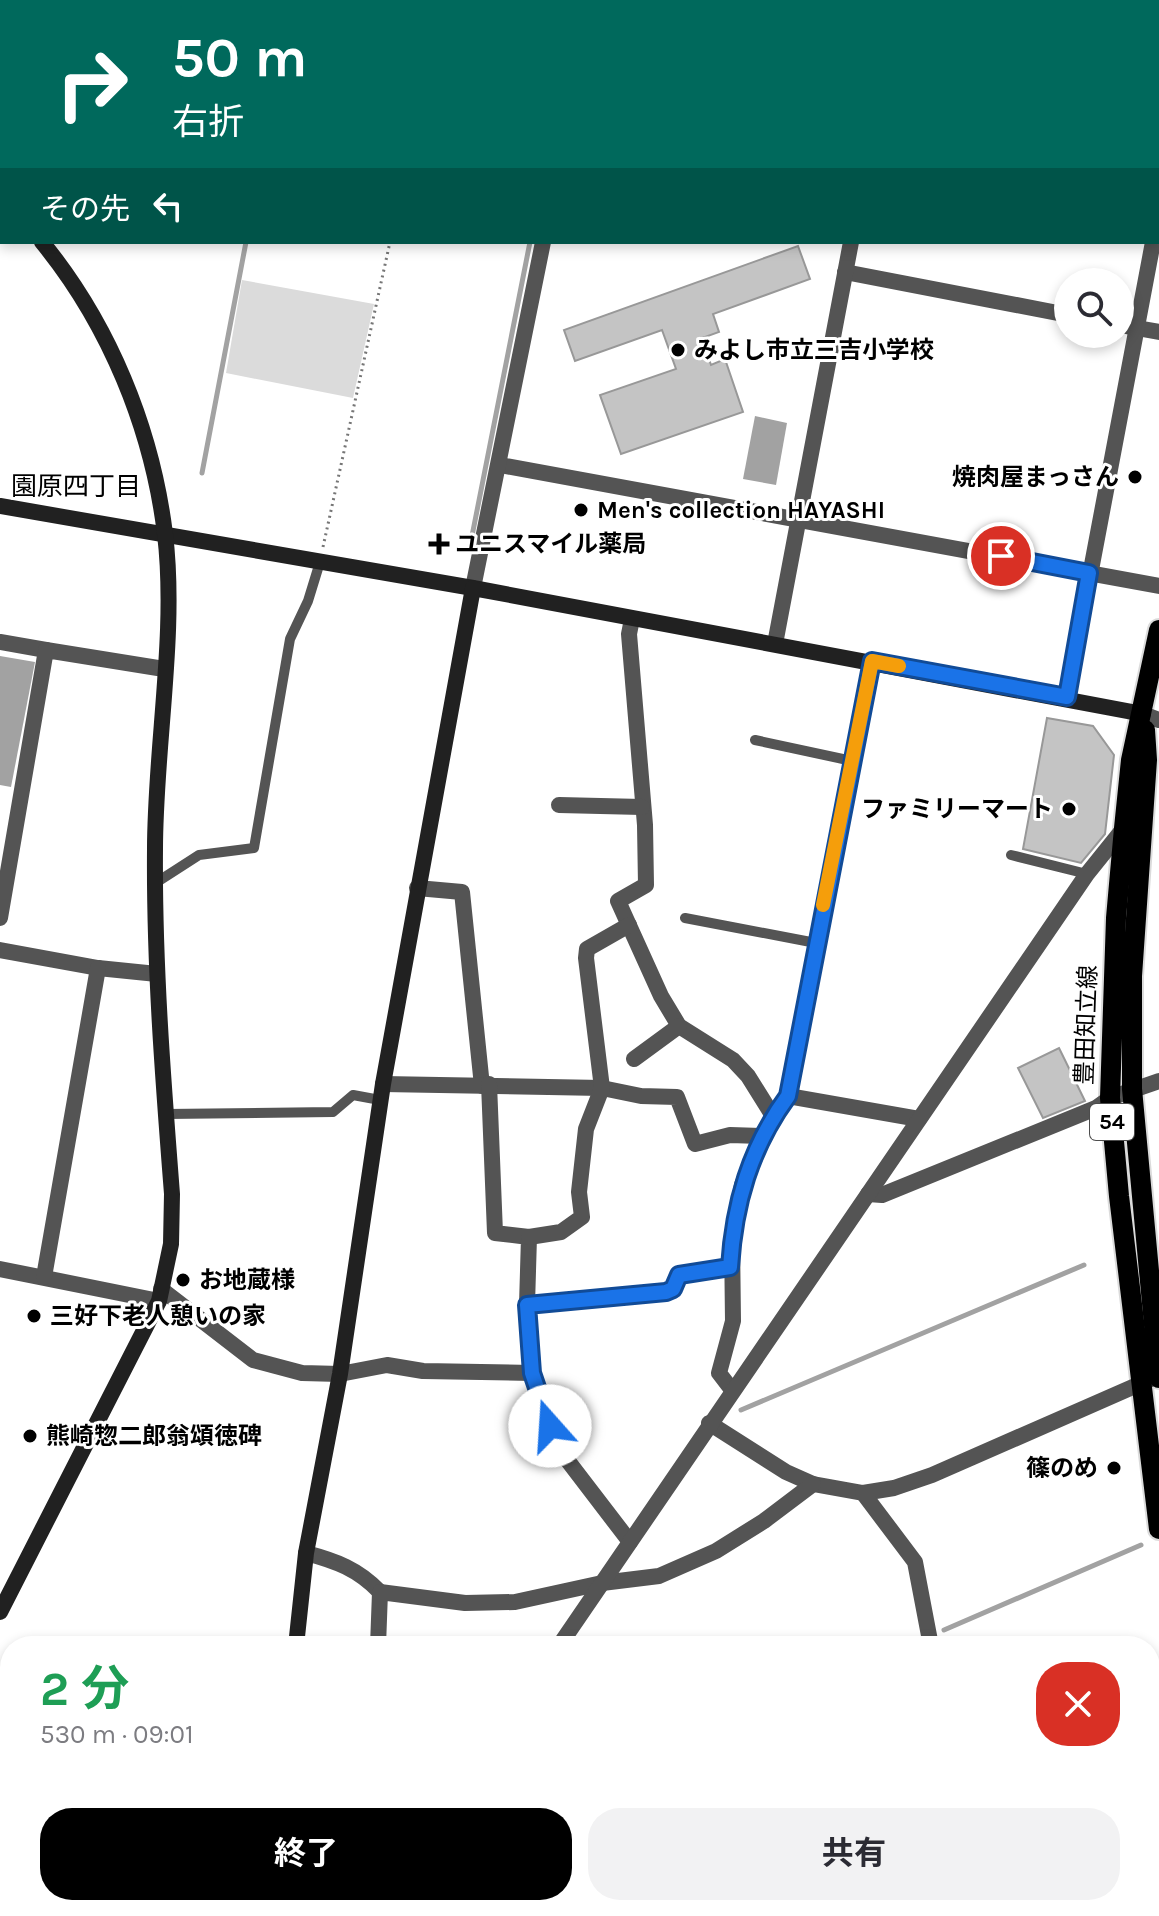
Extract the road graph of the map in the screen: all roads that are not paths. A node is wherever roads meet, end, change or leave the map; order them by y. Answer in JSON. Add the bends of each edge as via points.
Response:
{"nodes":[{"id":1,"x":44,"y":244,"type":"edge"},
{"id":2,"x":543,"y":244,"type":"edge"},
{"id":3,"x":851,"y":244,"type":"edge"},
{"id":4,"x":1153,"y":244,"type":"edge"},
{"id":5,"x":845,"y":272,"type":"junction"},
{"id":6,"x":1054,"y":312,"type":"edge"},
{"id":7,"x":1134,"y":327,"type":"edge"},
{"id":8,"x":1139,"y":328,"type":"junction"},
{"id":9,"x":1159,"y":332,"type":"edge"},
{"id":10,"x":500,"y":465,"type":"junction"},
{"id":11,"x":0,"y":506,"type":"edge"},
{"id":12,"x":797,"y":517,"type":"junction"},
{"id":13,"x":165,"y":535,"type":"junction"},
{"id":14,"x":320,"y":562,"type":"junction"},
{"id":15,"x":1089,"y":573,"type":"junction"},
{"id":16,"x":1159,"y":586,"type":"edge"},
{"id":17,"x":473,"y":588,"type":"junction"},
{"id":18,"x":632,"y":619,"type":"junction"},
{"id":19,"x":1159,"y":630,"type":"edge"},
{"id":20,"x":0,"y":642,"type":"edge"},
{"id":21,"x":775,"y":644,"type":"junction"},
{"id":22,"x":46,"y":650,"type":"junction"},
{"id":23,"x":872,"y":661,"type":"junction"},
{"id":24,"x":164,"y":669,"type":"junction"},
{"id":25,"x":1067,"y":697,"type":"junction"},
{"id":26,"x":1151,"y":717,"type":"edge"},
{"id":27,"x":755,"y":740,"type":"dead end"},
{"id":28,"x":852,"y":761,"type":"junction"},
{"id":29,"x":559,"y":805,"type":"dead end"},
{"id":30,"x":642,"y":807,"type":"junction"},
{"id":31,"x":1124,"y":828,"type":"junction"},
{"id":32,"x":1011,"y":855,"type":"dead end"},
{"id":33,"x":1087,"y":874,"type":"junction"},
{"id":34,"x":154,"y":884,"type":"junction"},
{"id":35,"x":417,"y":888,"type":"junction"},
{"id":36,"x":0,"y":918,"type":"edge"},
{"id":37,"x":685,"y":918,"type":"dead end"},
{"id":38,"x":629,"y":925,"type":"junction"},
{"id":39,"x":816,"y":943,"type":"junction"},
{"id":40,"x":0,"y":950,"type":"edge"},
{"id":41,"x":98,"y":968,"type":"junction"},
{"id":42,"x":157,"y":974,"type":"junction"},
{"id":43,"x":679,"y":1026,"type":"junction"},
{"id":44,"x":634,"y":1059,"type":"dead end"},
{"id":45,"x":1159,"y":1081,"type":"edge"},
{"id":46,"x":486,"y":1085,"type":"junction"},
{"id":47,"x":602,"y":1088,"type":"junction"},
{"id":48,"x":1132,"y":1089,"type":"junction"},
{"id":49,"x":382,"y":1092,"type":"junction"},
{"id":50,"x":788,"y":1096,"type":"junction"},
{"id":51,"x":1110,"y":1098,"type":"junction"},
{"id":52,"x":166,"y":1114,"type":"junction"},
{"id":53,"x":773,"y":1116,"type":"junction"},
{"id":54,"x":919,"y":1119,"type":"junction"},
{"id":55,"x":761,"y":1136,"type":"junction"},
{"id":56,"x":868,"y":1194,"type":"junction"},
{"id":57,"x":529,"y":1237,"type":"junction"},
{"id":58,"x":730,"y":1267,"type":"junction"},
{"id":59,"x":0,"y":1269,"type":"edge"},
{"id":60,"x":44,"y":1277,"type":"junction"},
{"id":61,"x":160,"y":1295,"type":"junction"},
{"id":62,"x":527,"y":1305,"type":"junction"},
{"id":63,"x":532,"y":1373,"type":"junction"},
{"id":64,"x":340,"y":1374,"type":"junction"},
{"id":65,"x":1155,"y":1378,"type":"edge"},
{"id":66,"x":732,"y":1390,"type":"junction"},
{"id":67,"x":709,"y":1423,"type":"junction"},
{"id":68,"x":813,"y":1484,"type":"junction"},
{"id":69,"x":863,"y":1493,"type":"junction"},
{"id":70,"x":1159,"y":1529,"type":"edge"},
{"id":71,"x":630,"y":1542,"type":"junction"},
{"id":72,"x":306,"y":1553,"type":"junction"},
{"id":73,"x":602,"y":1583,"type":"junction"},
{"id":74,"x":380,"y":1592,"type":"junction"},
{"id":75,"x":0,"y":1612,"type":"edge"},
{"id":76,"x":297,"y":1636,"type":"edge"},
{"id":77,"x":378,"y":1636,"type":"edge"},
{"id":78,"x":566,"y":1636,"type":"edge"},
{"id":79,"x":929,"y":1636,"type":"edge"}],
"edges":[{"from":1,"to":13,"type":"street","via":[[75,283],[114,353],[148,454]]},
{"from":2,"to":10,"type":"street"},
{"from":3,"to":5,"type":"street"},
{"from":4,"to":8,"type":"street"},
{"from":5,"to":6,"type":"street"},
{"from":5,"to":12,"type":"street"},
{"from":7,"to":8,"type":"street"},
{"from":8,"to":9,"type":"street"},
{"from":8,"to":15,"type":"street"},
{"from":10,"to":12,"type":"street"},
{"from":10,"to":17,"type":"street"},
{"from":11,"to":13,"type":"street"},
{"from":12,"to":15,"type":"street"},
{"from":12,"to":21,"type":"street"},
{"from":13,"to":14,"type":"street"},
{"from":13,"to":24,"type":"street"},
{"from":14,"to":17,"type":"street"},
{"from":14,"to":34,"type":"lane","via":[[290,639],[254,848],[199,855]]},
{"from":15,"to":16,"type":"street"},
{"from":15,"to":25,"type":"street"},
{"from":17,"to":18,"type":"street"},
{"from":17,"to":35,"type":"street"},
{"from":18,"to":21,"type":"street"},
{"from":18,"to":30,"type":"street"},
{"from":19,"to":26,"type":"main road","name":"豊田知立線","number":"54"},
{"from":20,"to":22,"type":"street"},
{"from":21,"to":23,"type":"street"},
{"from":22,"to":24,"type":"street"},
{"from":22,"to":36,"type":"street"},
{"from":23,"to":25,"type":"street"},
{"from":23,"to":28,"type":"street"},
{"from":24,"to":34,"type":"street","via":[[155,775]]},
{"from":25,"to":26,"type":"street"},
{"from":26,"to":31,"type":"main road","name":"豊田知立線","number":"54","via":[[1131,760]]},
{"from":26,"to":48,"type":"main road","name":"豊田知立線","number":"54","via":[[1132,976]]},
{"from":27,"to":28,"type":"lane"},
{"from":28,"to":39,"type":"street"},
{"from":29,"to":30,"type":"street"},
{"from":30,"to":38,"type":"street","via":[[646,885],[618,901]]},
{"from":31,"to":33,"type":"street"},
{"from":31,"to":51,"type":"main road","name":"豊田知立線","number":"54"},
{"from":32,"to":33,"type":"lane"},
{"from":33,"to":54,"type":"street"},
{"from":34,"to":42,"type":"street"},
{"from":35,"to":46,"type":"street","via":[[462,892]]},
{"from":35,"to":49,"type":"street"},
{"from":37,"to":39,"type":"lane"},
{"from":38,"to":43,"type":"street"},
{"from":38,"to":47,"type":"street","via":[[587,949]]},
{"from":39,"to":50,"type":"street"},
{"from":40,"to":41,"type":"street"},
{"from":41,"to":42,"type":"street"},
{"from":41,"to":60,"type":"street"},
{"from":42,"to":52,"type":"street"},
{"from":43,"to":44,"type":"street"},
{"from":43,"to":53,"type":"street","via":[[733,1060]]},
{"from":45,"to":48,"type":"street"},
{"from":46,"to":47,"type":"street"},
{"from":46,"to":49,"type":"street"},
{"from":46,"to":57,"type":"street","via":[[495,1233]]},
{"from":47,"to":55,"type":"street","via":[[677,1097],[695,1144],[730,1135]]},
{"from":47,"to":57,"type":"street","via":[[586,1129],[579,1192],[582,1217],[561,1232]]},
{"from":48,"to":51,"type":"street"},
{"from":48,"to":65,"type":"main road","name":"豊田知立線","number":"54"},
{"from":49,"to":52,"type":"lane","via":[[353,1095],[333,1112]]},
{"from":49,"to":64,"type":"street"},
{"from":50,"to":53,"type":"street"},
{"from":50,"to":54,"type":"street"},
{"from":51,"to":56,"type":"street","via":[[969,1162],[882,1195]]},
{"from":51,"to":65,"type":"main road","name":"豊田知立線","number":"54"},
{"from":52,"to":61,"type":"street","via":[[171,1231]]},
{"from":53,"to":55,"type":"street"},
{"from":54,"to":56,"type":"street"},
{"from":55,"to":58,"type":"street","via":[[742,1185]]},
{"from":56,"to":66,"type":"street"},
{"from":57,"to":62,"type":"street"},
{"from":58,"to":62,"type":"street","via":[[679,1275],[666,1292]]},
{"from":58,"to":66,"type":"street","via":[[733,1321],[719,1373]]},
{"from":59,"to":60,"type":"street"},
{"from":60,"to":61,"type":"street"},
{"from":61,"to":64,"type":"street","via":[[253,1360],[302,1373]]},
{"from":61,"to":75,"type":"street"},
{"from":62,"to":63,"type":"street"},
{"from":63,"to":64,"type":"street","via":[[423,1371],[387,1365]]},
{"from":63,"to":71,"type":"street","via":[[555,1444]]},
{"from":64,"to":72,"type":"street"},
{"from":65,"to":69,"type":"street","via":[[932,1475]]},
{"from":65,"to":70,"type":"main road","name":"豊田知立線","number":"54"},
{"from":66,"to":67,"type":"street"},
{"from":67,"to":68,"type":"street"},
{"from":67,"to":71,"type":"street"},
{"from":68,"to":69,"type":"street"},
{"from":68,"to":73,"type":"street","via":[[689,1566],[637,1582]]},
{"from":69,"to":79,"type":"street","via":[[915,1562]]},
{"from":71,"to":73,"type":"street"},
{"from":72,"to":74,"type":"street","via":[[363,1574]]},
{"from":72,"to":76,"type":"street"},
{"from":73,"to":74,"type":"street","via":[[515,1602],[465,1603]]},
{"from":73,"to":78,"type":"street"},
{"from":74,"to":77,"type":"street"}]}
